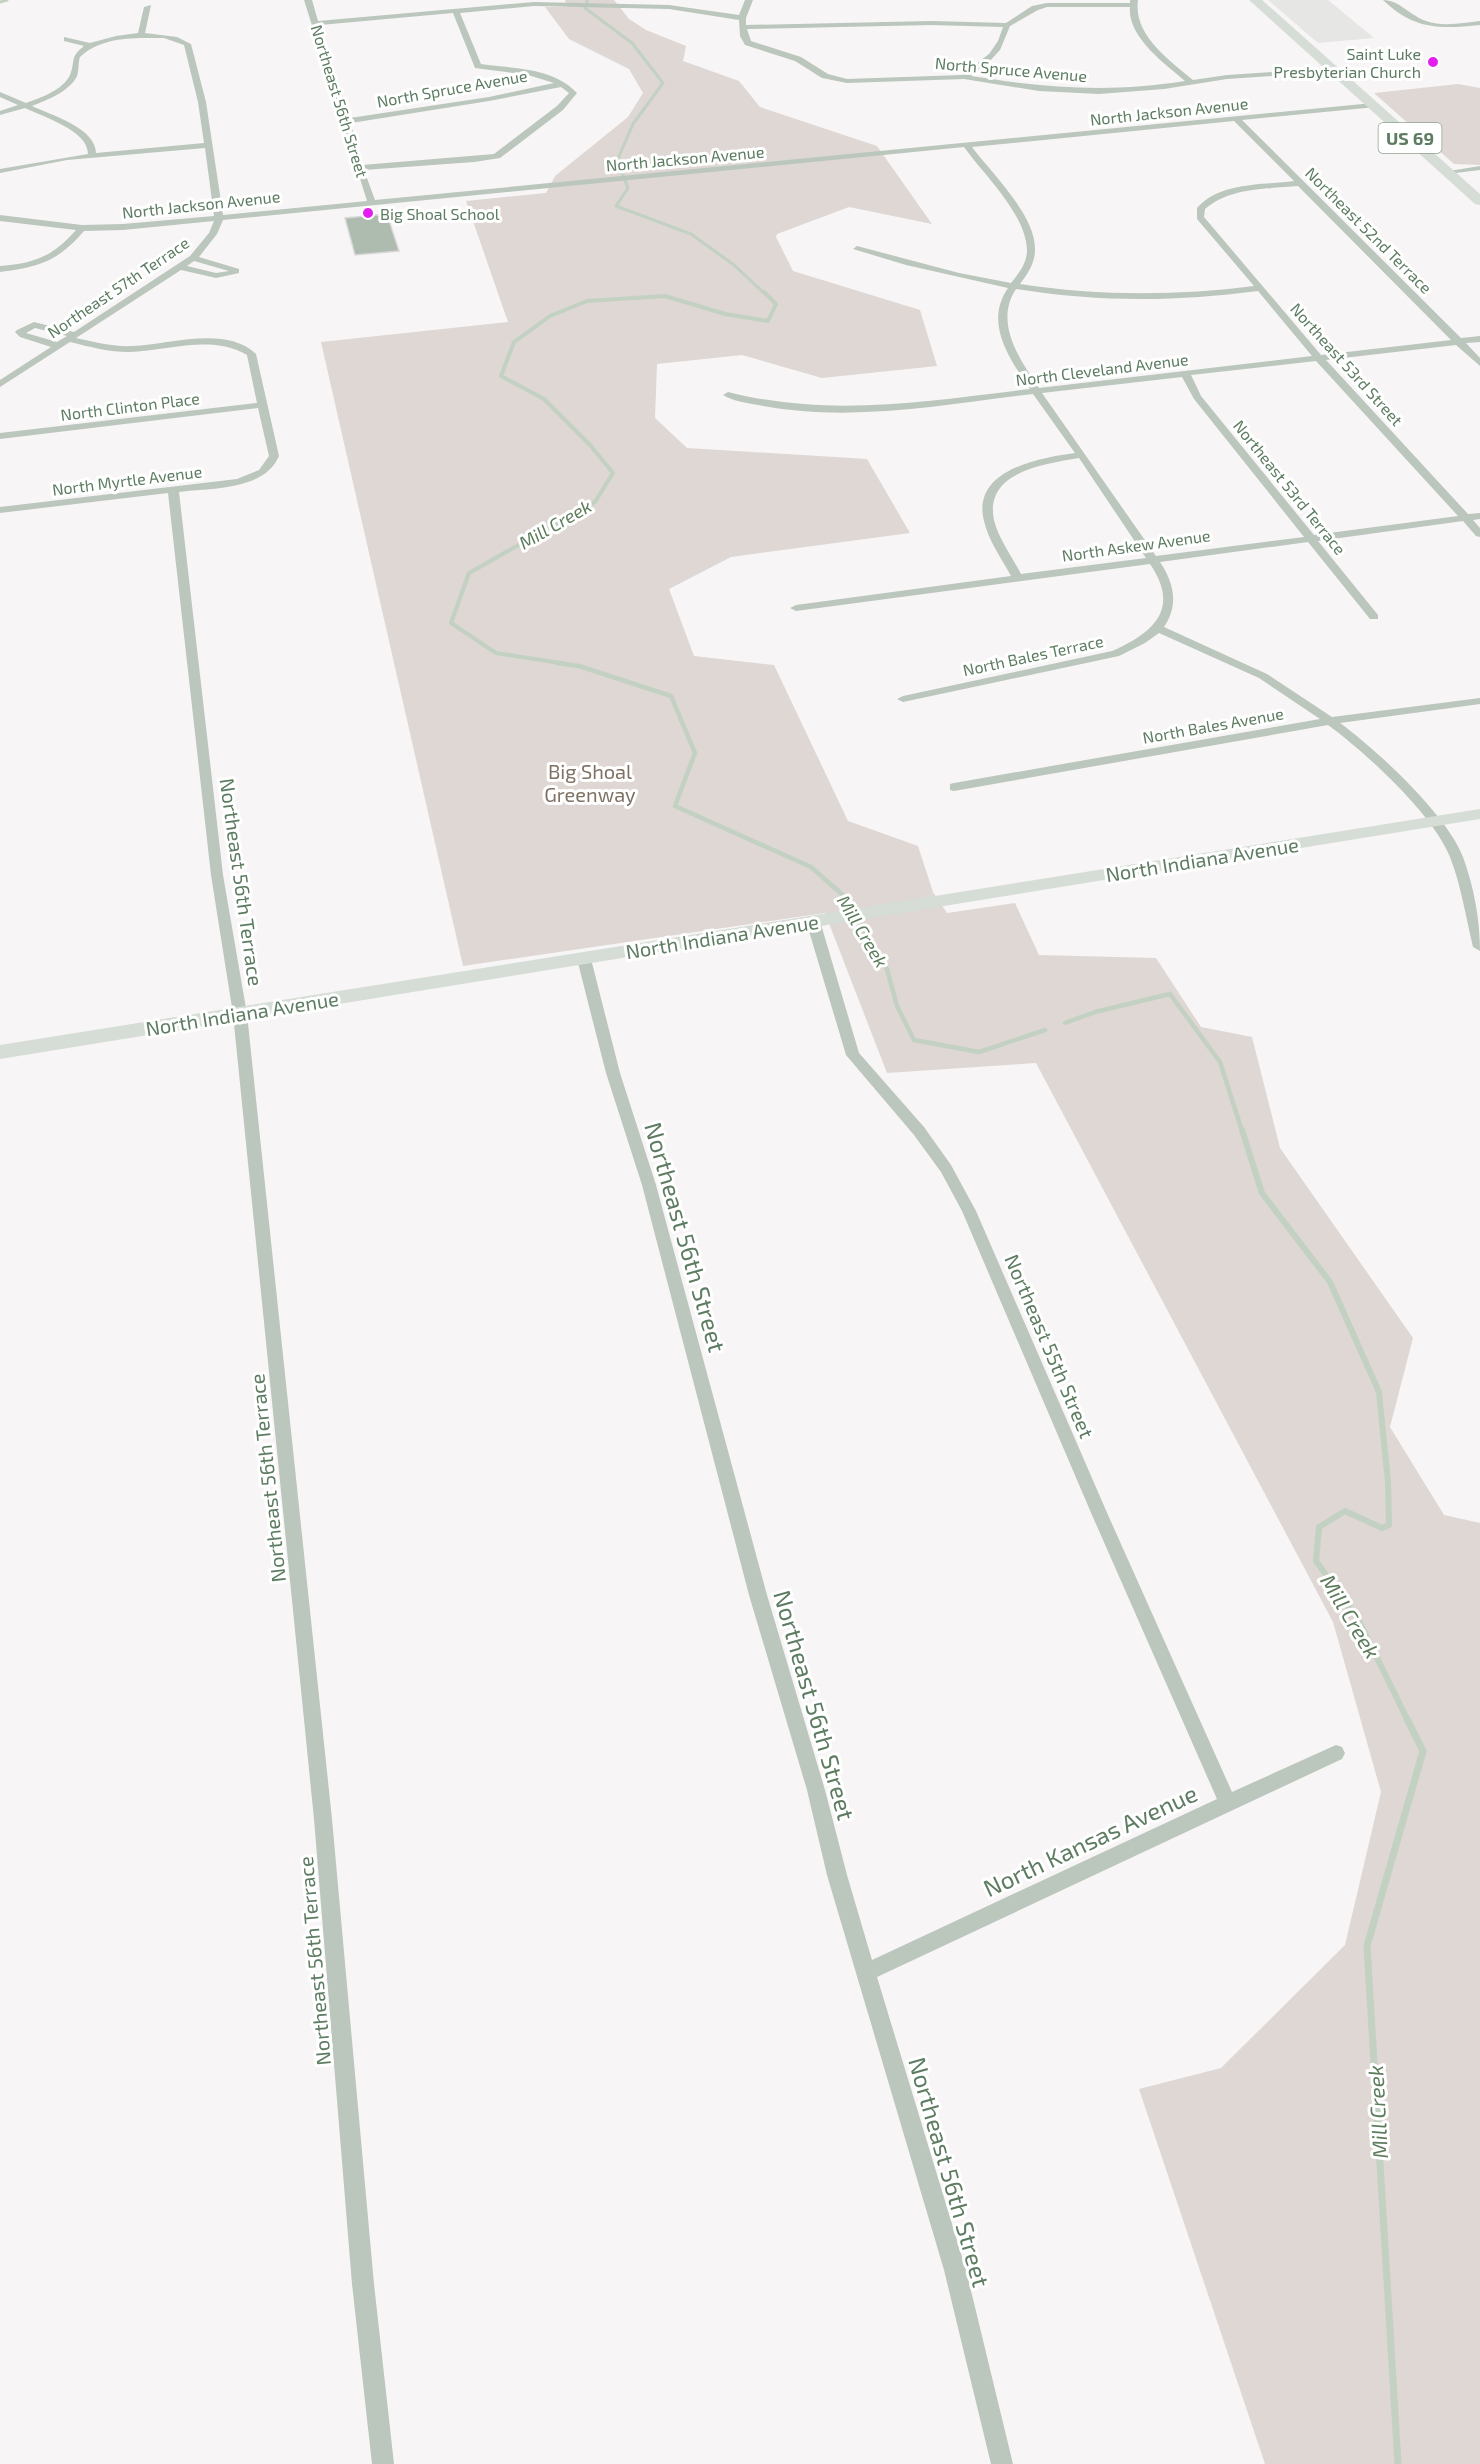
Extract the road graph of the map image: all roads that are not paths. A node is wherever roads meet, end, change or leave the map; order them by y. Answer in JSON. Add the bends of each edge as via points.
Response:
{"nodes":[{"id":1,"x":308,"y":0,"type":"edge"},
{"id":2,"x":749,"y":0,"type":"edge"},
{"id":3,"x":1255,"y":0,"type":"edge"},
{"id":4,"x":1386,"y":0,"type":"edge"},
{"id":5,"x":1133,"y":2,"type":"edge"},
{"id":6,"x":148,"y":7,"type":"dead end"},
{"id":7,"x":455,"y":10,"type":"junction"},
{"id":8,"x":315,"y":23,"type":"junction"},
{"id":9,"x":743,"y":23,"type":"junction"},
{"id":10,"x":1480,"y":23,"type":"edge"},
{"id":11,"x":1006,"y":25,"type":"junction"},
{"id":12,"x":141,"y":36,"type":"junction"},
{"id":13,"x":67,"y":39,"type":"dead end"},
{"id":14,"x":91,"y":46,"type":"junction"},
{"id":15,"x":1332,"y":70,"type":"junction"},
{"id":16,"x":964,"y":77,"type":"junction"},
{"id":17,"x":1192,"y":83,"type":"junction"},
{"id":18,"x":562,"y":84,"type":"junction"},
{"id":19,"x":0,"y":94,"type":"edge"},
{"id":20,"x":25,"y":105,"type":"junction"},
{"id":21,"x":1373,"y":105,"type":"junction"},
{"id":22,"x":0,"y":113,"type":"edge"},
{"id":23,"x":1236,"y":119,"type":"junction"},
{"id":24,"x":347,"y":121,"type":"junction"},
{"id":25,"x":207,"y":145,"type":"junction"},
{"id":26,"x":967,"y":146,"type":"junction"},
{"id":27,"x":92,"y":156,"type":"junction"},
{"id":28,"x":359,"y":168,"type":"junction"},
{"id":29,"x":1480,"y":168,"type":"edge"},
{"id":30,"x":0,"y":171,"type":"edge"},
{"id":31,"x":1447,"y":172,"type":"junction"},
{"id":32,"x":1301,"y":183,"type":"junction"},
{"id":33,"x":1480,"y":201,"type":"edge"},
{"id":34,"x":372,"y":203,"type":"junction"},
{"id":35,"x":0,"y":218,"type":"edge"},
{"id":36,"x":219,"y":218,"type":"junction"},
{"id":37,"x":82,"y":228,"type":"junction"},
{"id":38,"x":857,"y":249,"type":"dead end"},
{"id":39,"x":193,"y":258,"type":"junction"},
{"id":40,"x":180,"y":267,"type":"junction"},
{"id":41,"x":0,"y":269,"type":"edge"},
{"id":42,"x":1011,"y":287,"type":"junction"},
{"id":43,"x":1260,"y":288,"type":"junction"},
{"id":44,"x":72,"y":337,"type":"junction"},
{"id":45,"x":1480,"y":339,"type":"edge"},
{"id":46,"x":1458,"y":341,"type":"junction"},
{"id":47,"x":58,"y":346,"type":"junction"},
{"id":48,"x":1320,"y":357,"type":"junction"},
{"id":49,"x":1480,"y":363,"type":"edge"},
{"id":50,"x":1186,"y":374,"type":"junction"},
{"id":51,"x":0,"y":384,"type":"edge"},
{"id":52,"x":1038,"y":392,"type":"junction"},
{"id":53,"x":728,"y":395,"type":"dead end"},
{"id":54,"x":263,"y":405,"type":"junction"},
{"id":55,"x":0,"y":436,"type":"edge"},
{"id":56,"x":1082,"y":455,"type":"junction"},
{"id":57,"x":173,"y":489,"type":"junction"},
{"id":58,"x":0,"y":510,"type":"edge"},
{"id":59,"x":1480,"y":516,"type":"edge"},
{"id":60,"x":1466,"y":518,"type":"junction"},
{"id":61,"x":1480,"y":534,"type":"edge"},
{"id":62,"x":1313,"y":538,"type":"junction"},
{"id":63,"x":1153,"y":559,"type":"junction"},
{"id":64,"x":1017,"y":577,"type":"junction"},
{"id":65,"x":796,"y":608,"type":"dead end"},
{"id":66,"x":1374,"y":616,"type":"dead end"},
{"id":67,"x":1159,"y":629,"type":"junction"},
{"id":68,"x":903,"y":699,"type":"dead end"},
{"id":69,"x":1480,"y":701,"type":"edge"},
{"id":70,"x":1329,"y":721,"type":"junction"},
{"id":71,"x":954,"y":787,"type":"dead end"},
{"id":72,"x":1480,"y":814,"type":"edge"},
{"id":73,"x":1434,"y":821,"type":"junction"},
{"id":74,"x":813,"y":921,"type":"junction"},
{"id":75,"x":1480,"y":947,"type":"edge"},
{"id":76,"x":584,"y":959,"type":"junction"},
{"id":77,"x":240,"y":1014,"type":"junction"},
{"id":78,"x":0,"y":1052,"type":"edge"},
{"id":79,"x":1336,"y":1753,"type":"dead end"},
{"id":80,"x":1228,"y":1803,"type":"junction"},
{"id":81,"x":865,"y":1973,"type":"junction"},
{"id":82,"x":383,"y":2464,"type":"edge"},
{"id":83,"x":1002,"y":2464,"type":"edge"}],
"edges":[{"from":1,"to":8,"type":"street","name":"Northeast 56th Street"},
{"from":2,"to":9,"type":"street"},
{"from":3,"to":15,"type":"main road","number":"US 69"},
{"from":4,"to":10,"type":"street","via":[[1412,20],[1426,25]]},
{"from":5,"to":11,"type":"street","via":[[1047,5]]},
{"from":5,"to":17,"type":"street","via":[[1139,28],[1154,51]]},
{"from":6,"to":12,"type":"street"},
{"from":7,"to":8,"type":"street"},
{"from":7,"to":9,"type":"street","via":[[534,4],[669,7]]},
{"from":7,"to":18,"type":"street","via":[[478,66],[539,76]]},
{"from":8,"to":24,"type":"street","name":"Northeast 56th Street"},
{"from":9,"to":11,"type":"street"},
{"from":9,"to":16,"type":"street","name":"North Spruce Avenue","via":[[748,43],[798,59],[835,79]]},
{"from":11,"to":16,"type":"street","via":[[1004,39],[979,69]]},
{"from":12,"to":14,"type":"street"},
{"from":12,"to":25,"type":"street","via":[[166,36],[187,44],[202,102]]},
{"from":13,"to":14,"type":"street"},
{"from":14,"to":20,"type":"street","via":[[75,59],[74,76],[64,86]]},
{"from":15,"to":17,"type":"street","name":"North Spruce Avenue"},
{"from":15,"to":21,"type":"main road","number":"US 69"},
{"from":16,"to":17,"type":"street","name":"North Spruce Avenue","via":[[1016,87],[1076,91]]},
{"from":18,"to":24,"type":"street","name":"North Spruce Avenue"},
{"from":18,"to":28,"type":"street","via":[[573,93],[565,104],[502,154],[474,160]]},
{"from":19,"to":20,"type":"street"},
{"from":20,"to":22,"type":"street"},
{"from":20,"to":27,"type":"street","via":[[79,131],[92,146]]},
{"from":21,"to":23,"type":"street","name":"North Jackson Avenue"},
{"from":21,"to":31,"type":"main road","number":"US 69"},
{"from":23,"to":26,"type":"street","name":"North Jackson Avenue"},
{"from":23,"to":32,"type":"street","name":"Northeast 52nd Terrace"},
{"from":24,"to":28,"type":"street","name":"Northeast 56th Street"},
{"from":25,"to":27,"type":"street"},
{"from":25,"to":36,"type":"street"},
{"from":26,"to":34,"type":"street","name":"North Jackson Avenue"},
{"from":26,"to":42,"type":"street","via":[[1018,214],[1028,237],[1031,248],[1027,265]]},
{"from":27,"to":30,"type":"street"},
{"from":28,"to":34,"type":"street","name":"Northeast 56th Street"},
{"from":29,"to":31,"type":"street"},
{"from":31,"to":33,"type":"main road","number":"US 69"},
{"from":32,"to":43,"type":"street","name":"Northeast 53rd Street","via":[[1227,193],[1208,200],[1200,211],[1200,217]]},
{"from":32,"to":46,"type":"street","name":"Northeast 52nd Terrace"},
{"from":34,"to":36,"type":"street","name":"North Jackson Avenue"},
{"from":35,"to":37,"type":"street","name":"North Jackson Avenue"},
{"from":36,"to":37,"type":"street","name":"North Jackson Avenue"},
{"from":36,"to":39,"type":"street","name":"Northeast 57th Terrace","via":[[213,234]]},
{"from":37,"to":41,"type":"street","via":[[52,258]]},
{"from":38,"to":42,"type":"street"},
{"from":39,"to":40,"type":"street","name":"Northeast 57th Terrace"},
{"from":39,"to":40,"type":"street","via":[[236,271],[218,276]]},
{"from":40,"to":44,"type":"street","name":"Northeast 57th Terrace"},
{"from":42,"to":43,"type":"street","via":[[1142,299]]},
{"from":42,"to":52,"type":"street","via":[[1002,306],[1003,326],[1018,362]]},
{"from":43,"to":48,"type":"street","name":"Northeast 53rd Street"},
{"from":44,"to":47,"type":"street","name":"Northeast 57th Terrace"},
{"from":44,"to":47,"type":"street","via":[[34,326],[20,332]]},
{"from":44,"to":54,"type":"street","via":[[102,347],[127,349],[208,342],[232,344],[252,354]]},
{"from":45,"to":46,"type":"street","name":"North Cleveland Avenue"},
{"from":46,"to":48,"type":"street","name":"North Cleveland Avenue"},
{"from":46,"to":49,"type":"street","name":"Northeast 52nd Terrace"},
{"from":47,"to":51,"type":"street","name":"Northeast 57th Terrace"},
{"from":48,"to":50,"type":"street","name":"North Cleveland Avenue"},
{"from":48,"to":60,"type":"street","name":"Northeast 53rd Street"},
{"from":50,"to":52,"type":"street","name":"North Cleveland Avenue"},
{"from":50,"to":62,"type":"street","name":"Northeast 53rd Terrace","via":[[1197,397]]},
{"from":52,"to":53,"type":"street","name":"North Cleveland Avenue","via":[[839,411],[781,407]]},
{"from":52,"to":56,"type":"street"},
{"from":54,"to":55,"type":"street","name":"North Clinton Place"},
{"from":54,"to":57,"type":"street","name":"North Myrtle Avenue","via":[[274,456],[271,465],[256,476],[230,483]]},
{"from":56,"to":63,"type":"street"},
{"from":56,"to":64,"type":"street","via":[[1023,467],[998,483],[988,498],[989,524]]},
{"from":57,"to":58,"type":"street","name":"North Myrtle Avenue"},
{"from":57,"to":77,"type":"street","name":"Northeast 56th Terrace","via":[[209,808]]},
{"from":59,"to":60,"type":"street","name":"North Askew Avenue"},
{"from":60,"to":61,"type":"street","name":"Northeast 53rd Street"},
{"from":60,"to":62,"type":"street","name":"North Askew Avenue"},
{"from":62,"to":63,"type":"street","name":"North Askew Avenue"},
{"from":62,"to":66,"type":"street","name":"Northeast 53rd Terrace"},
{"from":63,"to":64,"type":"street","name":"North Askew Avenue"},
{"from":63,"to":67,"type":"street","via":[[1170,594]]},
{"from":64,"to":65,"type":"street","name":"North Askew Avenue"},
{"from":67,"to":68,"type":"street","name":"North Bales Terrace","via":[[1125,650],[1102,658]]},
{"from":67,"to":70,"type":"street","via":[[1263,676]]},
{"from":69,"to":70,"type":"street","name":"North Bales Avenue"},
{"from":70,"to":71,"type":"street","name":"North Bales Avenue"},
{"from":70,"to":73,"type":"street","via":[[1385,767]]},
{"from":72,"to":73,"type":"street","name":"North Indiana Avenue"},
{"from":73,"to":74,"type":"street","name":"North Indiana Avenue"},
{"from":73,"to":75,"type":"street","via":[[1456,856]]},
{"from":74,"to":76,"type":"street","name":"North Indiana Avenue"},
{"from":74,"to":80,"type":"street","name":"Northeast 55th Street","via":[[854,1055],[919,1131],[969,1211]]},
{"from":76,"to":77,"type":"street","name":"North Indiana Avenue"},
{"from":76,"to":81,"type":"street","name":"Northeast 56th Street"},
{"from":77,"to":78,"type":"street","name":"North Indiana Avenue"},
{"from":77,"to":82,"type":"street","name":"Northeast 56th Terrace","via":[[322,1807],[363,2284]]},
{"from":79,"to":80,"type":"street","name":"North Kansas Avenue"},
{"from":80,"to":81,"type":"street","name":"North Kansas Avenue"},
{"from":81,"to":83,"type":"street","name":"Northeast 56th Street","via":[[956,2270]]}]}
